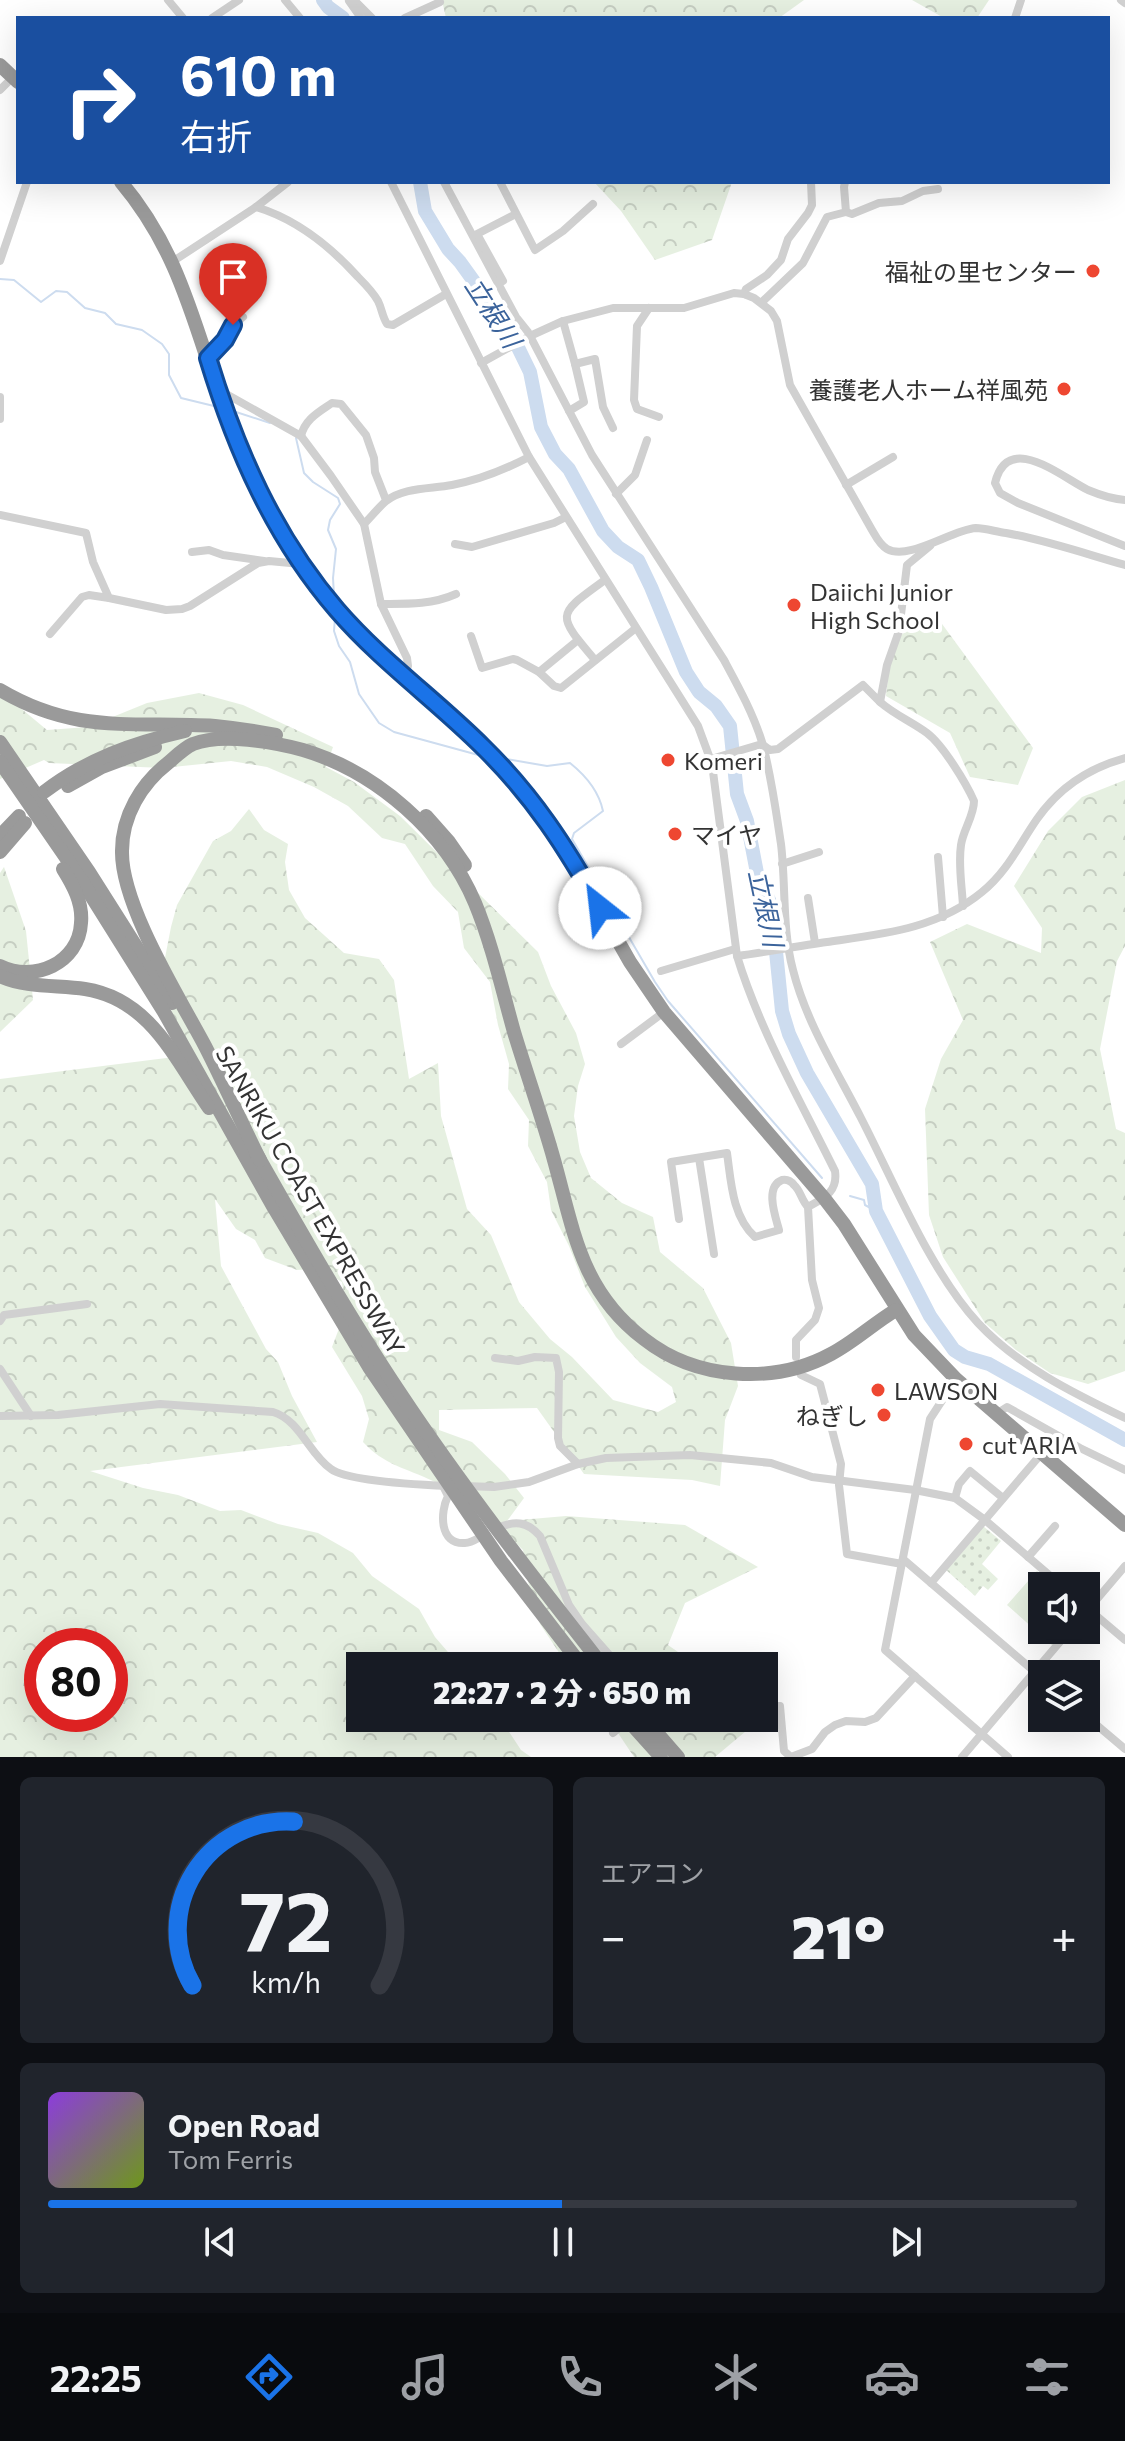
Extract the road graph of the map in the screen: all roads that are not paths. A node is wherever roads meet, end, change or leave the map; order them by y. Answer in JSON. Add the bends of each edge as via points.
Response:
{"nodes":[{"id":1,"x":168,"y":0,"type":"edge"},
{"id":2,"x":222,"y":0,"type":"edge"},
{"id":3,"x":239,"y":0,"type":"edge"},
{"id":4,"x":285,"y":0,"type":"edge"},
{"id":5,"x":351,"y":0,"type":"edge"},
{"id":6,"x":439,"y":0,"type":"edge"},
{"id":7,"x":229,"y":8,"type":"junction"},
{"id":8,"x":181,"y":16,"type":"edge"},
{"id":9,"x":215,"y":16,"type":"edge"},
{"id":10,"x":298,"y":16,"type":"edge"},
{"id":11,"x":370,"y":16,"type":"edge"},
{"id":12,"x":409,"y":16,"type":"edge"},
{"id":13,"x":0,"y":65,"type":"edge"},
{"id":14,"x":15,"y":79,"type":"edge"},
{"id":15,"x":0,"y":90,"type":"edge"},
{"id":16,"x":26,"y":184,"type":"edge"},
{"id":17,"x":123,"y":184,"type":"edge"},
{"id":18,"x":285,"y":184,"type":"edge"},
{"id":19,"x":392,"y":184,"type":"edge"},
{"id":20,"x":445,"y":184,"type":"edge"},
{"id":21,"x":501,"y":184,"type":"edge"},
{"id":22,"x":811,"y":184,"type":"edge"},
{"id":23,"x":845,"y":184,"type":"edge"},
{"id":24,"x":938,"y":189,"type":"dead end"},
{"id":25,"x":593,"y":204,"type":"dead end"},
{"id":26,"x":256,"y":207,"type":"junction"},
{"id":27,"x":846,"y":212,"type":"junction"},
{"id":28,"x":516,"y":214,"type":"junction"},
{"id":29,"x":0,"y":261,"type":"edge"},
{"id":30,"x":172,"y":262,"type":"junction"},
{"id":31,"x":446,"y":294,"type":"junction"},
{"id":32,"x":744,"y":294,"type":"junction"},
{"id":33,"x":762,"y":302,"type":"junction"},
{"id":34,"x":649,"y":308,"type":"junction"},
{"id":35,"x":243,"y":317,"type":"dead end"},
{"id":36,"x":563,"y":321,"type":"junction"},
{"id":37,"x":528,"y":335,"type":"junction"},
{"id":38,"x":208,"y":358,"type":"junction"},
{"id":39,"x":481,"y":363,"type":"junction"},
{"id":40,"x":575,"y":364,"type":"junction"},
{"id":41,"x":217,"y":389,"type":"junction"},
{"id":42,"x":0,"y":397,"type":"edge"},
{"id":43,"x":569,"y":411,"type":"junction"},
{"id":44,"x":659,"y":417,"type":"dead end"},
{"id":45,"x":0,"y":419,"type":"edge"},
{"id":46,"x":613,"y":428,"type":"dead end"},
{"id":47,"x":301,"y":436,"type":"junction"},
{"id":48,"x":647,"y":440,"type":"dead end"},
{"id":49,"x":529,"y":457,"type":"junction"},
{"id":50,"x":893,"y":457,"type":"dead end"},
{"id":51,"x":846,"y":485,"type":"junction"},
{"id":52,"x":616,"y":494,"type":"junction"},
{"id":53,"x":386,"y":500,"type":"junction"},
{"id":54,"x":1125,"y":500,"type":"edge"},
{"id":55,"x":0,"y":515,"type":"edge"},
{"id":56,"x":566,"y":517,"type":"junction"},
{"id":57,"x":364,"y":524,"type":"junction"},
{"id":58,"x":942,"y":538,"type":"junction"},
{"id":59,"x":455,"y":544,"type":"dead end"},
{"id":60,"x":1125,"y":546,"type":"edge"},
{"id":61,"x":192,"y":552,"type":"dead end"},
{"id":62,"x":269,"y":561,"type":"junction"},
{"id":63,"x":302,"y":564,"type":"junction"},
{"id":64,"x":1125,"y":565,"type":"edge"},
{"id":65,"x":605,"y":580,"type":"junction"},
{"id":66,"x":456,"y":594,"type":"dead end"},
{"id":67,"x":109,"y":598,"type":"junction"},
{"id":68,"x":381,"y":604,"type":"junction"},
{"id":69,"x":636,"y":628,"type":"junction"},
{"id":70,"x":50,"y":634,"type":"dead end"},
{"id":71,"x":471,"y":636,"type":"dead end"},
{"id":72,"x":578,"y":640,"type":"junction"},
{"id":73,"x":595,"y":660,"type":"junction"},
{"id":74,"x":539,"y":672,"type":"junction"},
{"id":75,"x":404,"y":676,"type":"junction"},
{"id":76,"x":0,"y":690,"type":"edge"},
{"id":77,"x":880,"y":702,"type":"junction"},
{"id":78,"x":215,"y":733,"type":"junction"},
{"id":79,"x":0,"y":742,"type":"edge"},
{"id":80,"x":760,"y":745,"type":"junction"},
{"id":81,"x":716,"y":758,"type":"junction"},
{"id":82,"x":1125,"y":758,"type":"edge"},
{"id":83,"x":0,"y":762,"type":"edge"},
{"id":84,"x":0,"y":772,"type":"edge"},
{"id":85,"x":46,"y":796,"type":"dead end"},
{"id":86,"x":0,"y":836,"type":"edge"},
{"id":87,"x":0,"y":852,"type":"edge"},
{"id":88,"x":819,"y":852,"type":"dead end"},
{"id":89,"x":938,"y":857,"type":"dead end"},
{"id":90,"x":782,"y":864,"type":"junction"},
{"id":91,"x":808,"y":898,"type":"dead end"},
{"id":92,"x":963,"y":906,"type":"junction"},
{"id":93,"x":943,"y":917,"type":"junction"},
{"id":94,"x":815,"y":943,"type":"junction"},
{"id":95,"x":786,"y":948,"type":"junction"},
{"id":96,"x":739,"y":953,"type":"junction"},
{"id":97,"x":0,"y":966,"type":"edge"},
{"id":98,"x":661,"y":971,"type":"dead end"},
{"id":99,"x":0,"y":976,"type":"edge"},
{"id":100,"x":664,"y":1012,"type":"junction"},
{"id":101,"x":621,"y":1044,"type":"dead end"},
{"id":102,"x":699,"y":1158,"type":"junction"},
{"id":103,"x":256,"y":1163,"type":"junction"},
{"id":104,"x":824,"y":1198,"type":"junction"},
{"id":105,"x":808,"y":1207,"type":"junction"},
{"id":106,"x":679,"y":1219,"type":"dead end"},
{"id":107,"x":714,"y":1254,"type":"dead end"},
{"id":108,"x":87,"y":1304,"type":"dead end"},
{"id":109,"x":896,"y":1310,"type":"junction"},
{"id":110,"x":0,"y":1321,"type":"edge"},
{"id":111,"x":796,"y":1357,"type":"dead end"},
{"id":112,"x":495,"y":1358,"type":"dead end"},
{"id":113,"x":0,"y":1369,"type":"edge"},
{"id":114,"x":801,"y":1375,"type":"dead end"},
{"id":115,"x":956,"y":1379,"type":"junction"},
{"id":116,"x":996,"y":1414,"type":"junction"},
{"id":117,"x":0,"y":1416,"type":"edge"},
{"id":118,"x":31,"y":1416,"type":"junction"},
{"id":119,"x":1125,"y":1418,"type":"edge"},
{"id":120,"x":1042,"y":1453,"type":"junction"},
{"id":121,"x":578,"y":1464,"type":"junction"},
{"id":122,"x":1125,"y":1470,"type":"edge"},
{"id":123,"x":839,"y":1481,"type":"junction"},
{"id":124,"x":443,"y":1485,"type":"junction"},
{"id":125,"x":915,"y":1490,"type":"junction"},
{"id":126,"x":955,"y":1498,"type":"junction"},
{"id":127,"x":1003,"y":1498,"type":"junction"},
{"id":128,"x":985,"y":1520,"type":"junction"},
{"id":129,"x":1125,"y":1525,"type":"edge"},
{"id":130,"x":1055,"y":1526,"type":"dead end"},
{"id":131,"x":506,"y":1556,"type":"junction"},
{"id":132,"x":1028,"y":1557,"type":"junction"},
{"id":133,"x":902,"y":1561,"type":"junction"},
{"id":134,"x":1125,"y":1566,"type":"edge"},
{"id":135,"x":1046,"y":1572,"type":"edge"},
{"id":136,"x":931,"y":1583,"type":"junction"},
{"id":137,"x":1100,"y":1594,"type":"edge"},
{"id":138,"x":1100,"y":1620,"type":"edge"},
{"id":139,"x":1125,"y":1640,"type":"edge"},
{"id":140,"x":572,"y":1652,"type":"edge"},
{"id":141,"x":591,"y":1652,"type":"edge"},
{"id":142,"x":607,"y":1652,"type":"edge"},
{"id":143,"x":1028,"y":1666,"type":"edge"},
{"id":144,"x":915,"y":1676,"type":"junction"},
{"id":145,"x":1028,"y":1686,"type":"edge"},
{"id":146,"x":778,"y":1706,"type":"edge"},
{"id":147,"x":1100,"y":1728,"type":"edge"},
{"id":148,"x":640,"y":1732,"type":"edge"},
{"id":149,"x":656,"y":1732,"type":"edge"},
{"id":150,"x":982,"y":1734,"type":"junction"},
{"id":151,"x":1125,"y":1749,"type":"edge"},
{"id":152,"x":661,"y":1757,"type":"edge"},
{"id":153,"x":678,"y":1757,"type":"edge"},
{"id":154,"x":962,"y":1757,"type":"edge"},
{"id":155,"x":1008,"y":1757,"type":"edge"}],
"edges":[{"from":1,"to":8,"type":"street"},
{"from":2,"to":7,"type":"street"},
{"from":3,"to":7,"type":"street"},
{"from":4,"to":10,"type":"street"},
{"from":5,"to":11,"type":"street"},
{"from":6,"to":12,"type":"street"},
{"from":7,"to":9,"type":"street"},
{"from":13,"to":14,"type":"highway"},
{"from":14,"to":15,"type":"street"},
{"from":16,"to":29,"type":"street"},
{"from":17,"to":30,"type":"highway"},
{"from":18,"to":26,"type":"street"},
{"from":19,"to":31,"type":"street"},
{"from":20,"to":37,"type":"street"},
{"from":21,"to":28,"type":"street"},
{"from":22,"to":32,"type":"street","via":[[812,205],[788,239],[781,260]]},
{"from":23,"to":27,"type":"street"},
{"from":24,"to":27,"type":"street"},
{"from":25,"to":28,"type":"street","via":[[535,250]]},
{"from":26,"to":30,"type":"street"},
{"from":26,"to":31,"type":"street","via":[[310,233],[339,256],[379,302],[387,324]]},
{"from":27,"to":33,"type":"street","via":[[827,217],[803,263]]},
{"from":28,"to":37,"type":"street","via":[[477,234]]},
{"from":30,"to":38,"type":"highway"},
{"from":31,"to":39,"type":"street"},
{"from":32,"to":33,"type":"street"},
{"from":32,"to":34,"type":"street","via":[[684,308]]},
{"from":33,"to":51,"type":"street","via":[[777,321],[790,385]]},
{"from":34,"to":36,"type":"street","via":[[613,308]]},
{"from":34,"to":44,"type":"street","via":[[637,326],[634,400],[637,409]]},
{"from":35,"to":38,"type":"street"},
{"from":36,"to":37,"type":"street"},
{"from":36,"to":40,"type":"street"},
{"from":37,"to":39,"type":"street"},
{"from":37,"to":43,"type":"street"},
{"from":38,"to":41,"type":"highway"},
{"from":39,"to":49,"type":"street"},
{"from":40,"to":43,"type":"street","via":[[584,402]]},
{"from":40,"to":46,"type":"street","via":[[595,359],[603,407]]},
{"from":41,"to":47,"type":"street"},
{"from":41,"to":63,"type":"highway","via":[[251,475]]},
{"from":42,"to":45,"type":"street"},
{"from":43,"to":52,"type":"street"},
{"from":47,"to":53,"type":"street","via":[[311,417],[332,403],[341,404],[366,435]]},
{"from":47,"to":57,"type":"street"},
{"from":48,"to":52,"type":"street","via":[[635,475]]},
{"from":49,"to":53,"type":"street","via":[[499,472]]},
{"from":49,"to":56,"type":"street"},
{"from":50,"to":51,"type":"street"},
{"from":51,"to":58,"type":"street","via":[[887,549],[914,549]]},
{"from":52,"to":80,"type":"street","via":[[724,660]]},
{"from":53,"to":57,"type":"street"},
{"from":54,"to":60,"type":"street","via":[[1089,490],[1031,459],[1003,463],[995,483],[1000,493],[1018,503]]},
{"from":55,"to":67,"type":"street","via":[[86,533]]},
{"from":56,"to":59,"type":"street","via":[[472,547]]},
{"from":56,"to":65,"type":"street"},
{"from":57,"to":68,"type":"street"},
{"from":58,"to":64,"type":"street","via":[[976,528],[1033,538]]},
{"from":58,"to":77,"type":"street","via":[[907,565],[899,631]]},
{"from":61,"to":62,"type":"street"},
{"from":62,"to":63,"type":"street"},
{"from":62,"to":67,"type":"street","via":[[251,566],[182,609]]},
{"from":63,"to":75,"type":"highway","via":[[338,611]]},
{"from":65,"to":69,"type":"street"},
{"from":65,"to":72,"type":"street","via":[[567,610],[567,623]]},
{"from":66,"to":68,"type":"street","via":[[420,604]]},
{"from":67,"to":70,"type":"street","via":[[82,597]]},
{"from":68,"to":75,"type":"street","via":[[407,658]]},
{"from":69,"to":73,"type":"street"},
{"from":69,"to":81,"type":"street"},
{"from":71,"to":74,"type":"street","via":[[482,668],[513,659]]},
{"from":72,"to":73,"type":"street"},
{"from":72,"to":74,"type":"street"},
{"from":73,"to":74,"type":"street","via":[[561,688]]},
{"from":75,"to":100,"type":"highway","via":[[482,745],[546,819]]},
{"from":76,"to":78,"type":"highway","via":[[43,712],[89,723]]},
{"from":77,"to":80,"type":"street","via":[[863,685],[778,749]]},
{"from":77,"to":92,"type":"street","via":[[936,741],[974,801],[960,847]]},
{"from":78,"to":85,"type":"highway","via":[[139,752]]},
{"from":78,"to":103,"type":"highway","via":[[150,779],[128,816],[122,853],[130,895],[147,936],[207,1050]]},
{"from":78,"to":109,"type":"highway","via":[[285,745],[334,762],[386,793],[425,828],[456,868],[485,931],[577,1246],[612,1310],[647,1342],[714,1370],[769,1374],[833,1354]]},
{"from":79,"to":103,"type":"highway","name":"SANRIKU COAST EXPRESSWAY","via":[[174,1006]]},
{"from":80,"to":81,"type":"street"},
{"from":80,"to":90,"type":"street"},
{"from":81,"to":96,"type":"street"},
{"from":82,"to":92,"type":"street","via":[[1098,767],[1062,790],[996,879]]},
{"from":83,"to":103,"type":"highway","name":"SANRIKU COAST EXPRESSWAY","via":[[127,951]]},
{"from":84,"to":97,"type":"highway","via":[[72,883],[81,925],[76,944],[53,966],[34,973]]},
{"from":86,"to":87,"type":"highway","via":[[22,819]]},
{"from":88,"to":90,"type":"street"},
{"from":89,"to":93,"type":"street"},
{"from":90,"to":95,"type":"street"},
{"from":91,"to":94,"type":"street"},
{"from":92,"to":93,"type":"street"},
{"from":93,"to":94,"type":"street","via":[[899,931]]},
{"from":94,"to":95,"type":"street"},
{"from":95,"to":96,"type":"street"},
{"from":95,"to":119,"type":"street","via":[[811,1019],[928,1249],[964,1307],[1027,1364]]},
{"from":96,"to":98,"type":"street"},
{"from":96,"to":104,"type":"street","via":[[761,1022],[835,1171],[835,1188]]},
{"from":99,"to":103,"type":"highway","via":[[90,990],[134,1008],[162,1035],[206,1104]]},
{"from":100,"to":101,"type":"street"},
{"from":100,"to":104,"type":"highway"},
{"from":102,"to":105,"type":"street","via":[[727,1153],[735,1202],[755,1237],[779,1230],[772,1199],[782,1180],[793,1184]]},
{"from":102,"to":106,"type":"street","via":[[671,1162]]},
{"from":102,"to":107,"type":"street"},
{"from":103,"to":131,"type":"highway","name":"SANRIKU COAST EXPRESSWAY","via":[[374,1364],[429,1435]]},
{"from":104,"to":105,"type":"street"},
{"from":104,"to":109,"type":"highway"},
{"from":105,"to":111,"type":"street","via":[[819,1308],[796,1340]]},
{"from":108,"to":110,"type":"street","via":[[4,1315]]},
{"from":109,"to":115,"type":"highway"},
{"from":112,"to":121,"type":"street","via":[[556,1358],[558,1438]]},
{"from":113,"to":118,"type":"street"},
{"from":114,"to":123,"type":"street","via":[[820,1384],[841,1464]]},
{"from":115,"to":116,"type":"highway"},
{"from":115,"to":125,"type":"street","via":[[932,1413]]},
{"from":116,"to":120,"type":"highway"},
{"from":116,"to":122,"type":"street","via":[[1007,1407]]},
{"from":117,"to":118,"type":"street"},
{"from":118,"to":124,"type":"street","via":[[160,1404],[273,1412],[287,1418],[337,1473]]},
{"from":120,"to":127,"type":"street"},
{"from":120,"to":129,"type":"highway"},
{"from":121,"to":123,"type":"street","via":[[690,1455],[771,1463]]},
{"from":121,"to":124,"type":"street","via":[[512,1485]]},
{"from":123,"to":125,"type":"street"},
{"from":123,"to":133,"type":"street","via":[[847,1554]]},
{"from":124,"to":142,"type":"street","via":[[448,1492],[442,1524],[455,1542],[471,1542],[507,1523],[536,1531],[569,1605]]},
{"from":125,"to":126,"type":"street"},
{"from":125,"to":133,"type":"street"},
{"from":126,"to":127,"type":"street","via":[[970,1471]]},
{"from":126,"to":128,"type":"street"},
{"from":127,"to":128,"type":"street"},
{"from":128,"to":132,"type":"street"},
{"from":128,"to":136,"type":"street"},
{"from":130,"to":132,"type":"street"},
{"from":131,"to":140,"type":"highway","name":"SANRIKU COAST EXPRESSWAY"},
{"from":131,"to":141,"type":"highway","name":"SANRIKU COAST EXPRESSWAY"},
{"from":132,"to":135,"type":"street"},
{"from":133,"to":136,"type":"street"},
{"from":133,"to":144,"type":"street","via":[[885,1650]]},
{"from":134,"to":137,"type":"street"},
{"from":136,"to":143,"type":"street"},
{"from":138,"to":139,"type":"street"},
{"from":144,"to":146,"type":"street","via":[[871,1722],[835,1725],[812,1749],[791,1757],[784,1751]]},
{"from":144,"to":150,"type":"street"},
{"from":145,"to":150,"type":"street"},
{"from":147,"to":151,"type":"street"},
{"from":148,"to":152,"type":"highway"},
{"from":149,"to":153,"type":"highway"},
{"from":150,"to":154,"type":"street"},
{"from":150,"to":155,"type":"street"}]}
